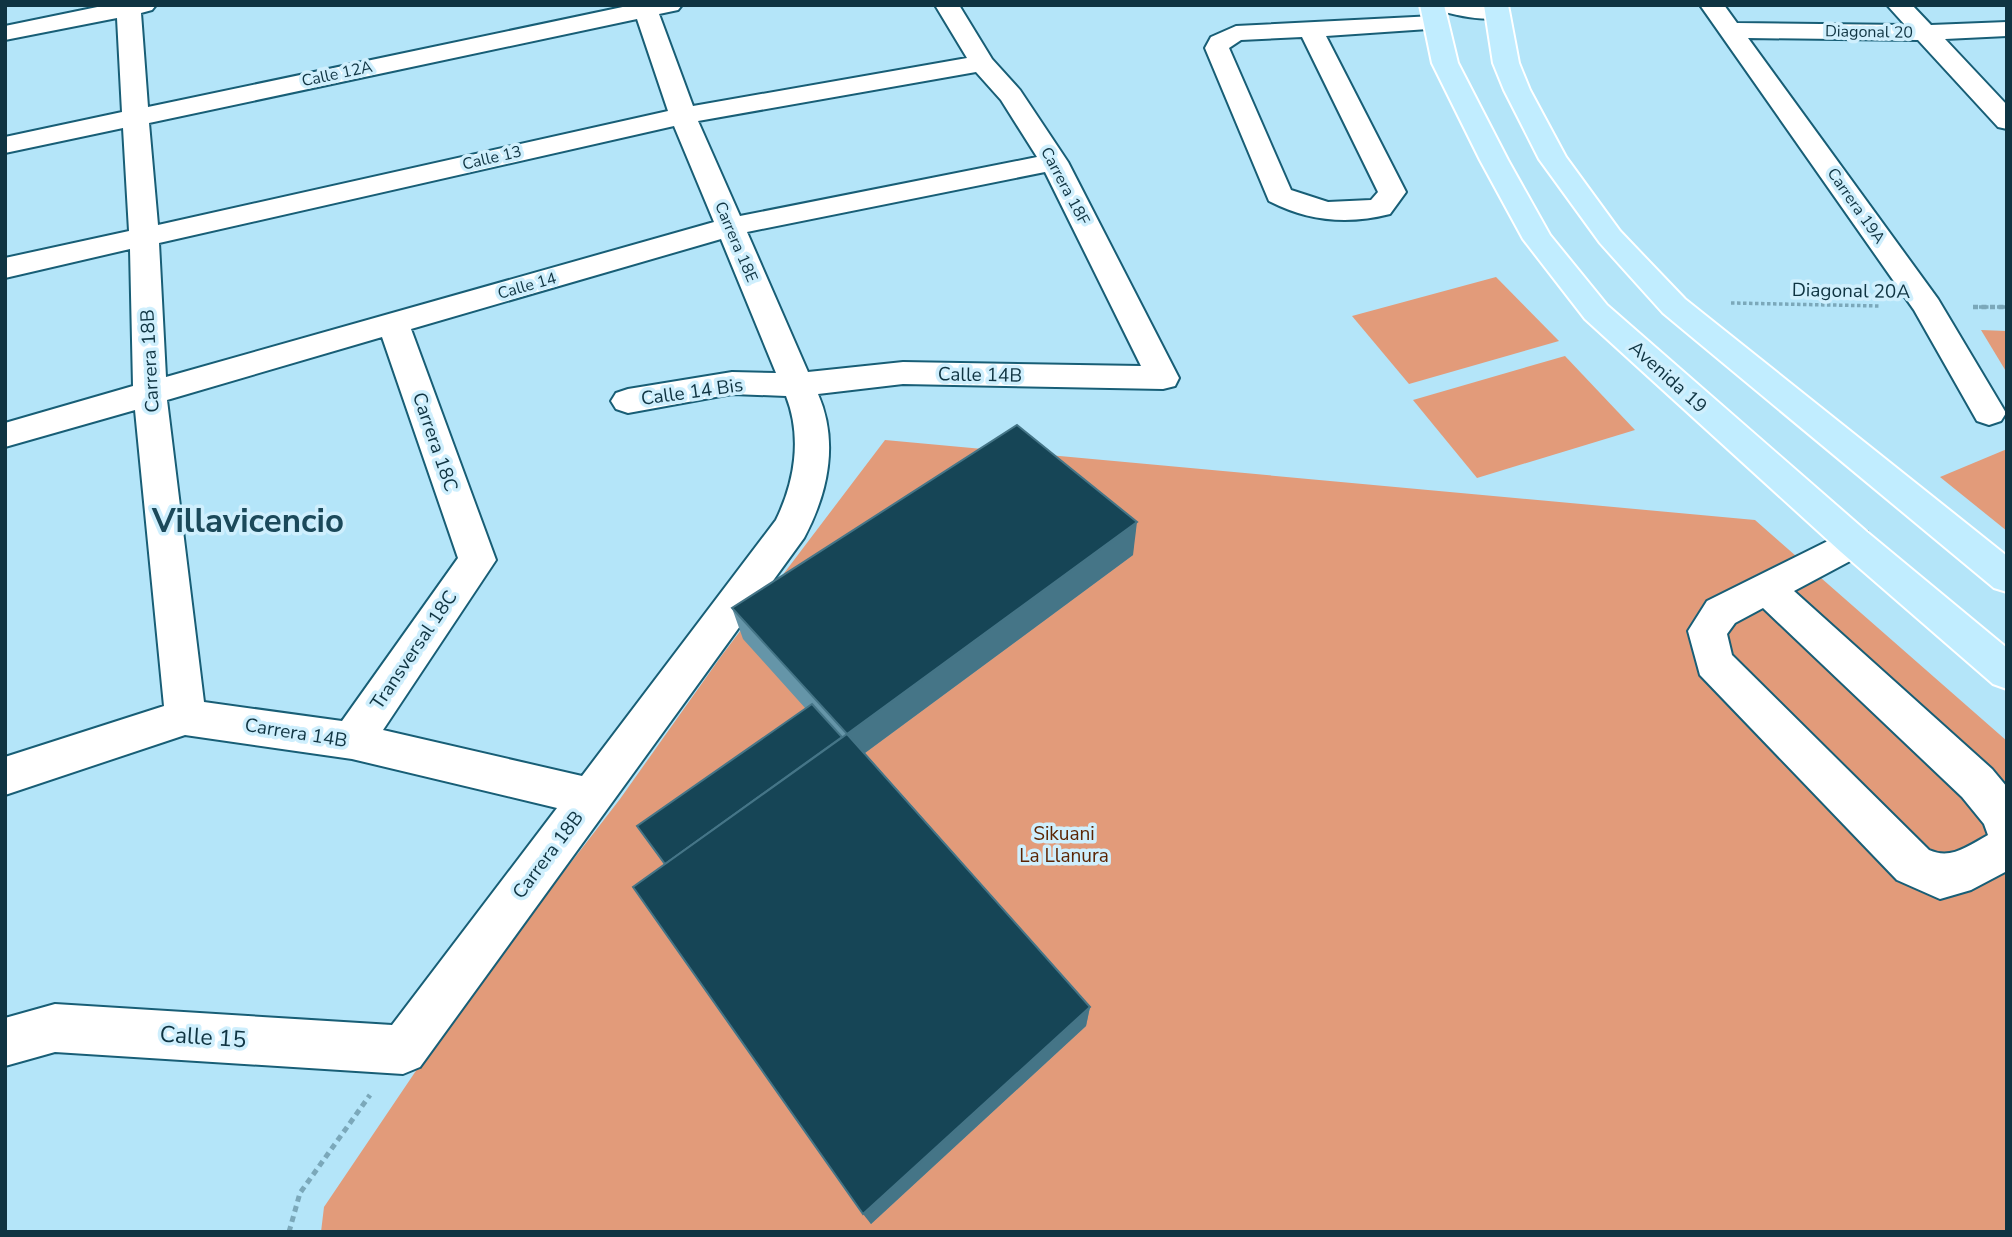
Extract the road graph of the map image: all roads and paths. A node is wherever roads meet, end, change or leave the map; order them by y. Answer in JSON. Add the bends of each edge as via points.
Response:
{"nodes":[{"id":1,"x":947,"y":5,"type":"edge"},
{"id":2,"x":1712,"y":5,"type":"edge"},
{"id":3,"x":1899,"y":5,"type":"edge"},
{"id":4,"x":133,"y":6,"type":"edge"},
{"id":5,"x":653,"y":7,"type":"edge"},
{"id":6,"x":1496,"y":8,"type":"edge"},
{"id":7,"x":1437,"y":11,"type":"edge"},
{"id":8,"x":1310,"y":29,"type":"junction"},
{"id":9,"x":2007,"y":29,"type":"edge"},
{"id":10,"x":1731,"y":30,"type":"junction"},
{"id":11,"x":5,"y":33,"type":"edge"},
{"id":12,"x":1924,"y":33,"type":"junction"},
{"id":13,"x":982,"y":64,"type":"junction"},
{"id":14,"x":683,"y":116,"type":"junction"},
{"id":15,"x":136,"y":117,"type":"junction"},
{"id":16,"x":2007,"y":121,"type":"edge"},
{"id":17,"x":5,"y":145,"type":"edge"},
{"id":18,"x":1054,"y":162,"type":"junction"},
{"id":19,"x":729,"y":228,"type":"junction"},
{"id":20,"x":144,"y":236,"type":"junction"},
{"id":21,"x":5,"y":268,"type":"edge"},
{"id":22,"x":1722,"y":303,"type":"dead end"},
{"id":23,"x":1927,"y":306,"type":"junction"},
{"id":24,"x":2007,"y":307,"type":"edge"},
{"id":25,"x":394,"y":325,"type":"junction"},
{"id":26,"x":1163,"y":378,"type":"joint"},
{"id":27,"x":798,"y":385,"type":"junction"},
{"id":28,"x":150,"y":396,"type":"junction"},
{"id":29,"x":628,"y":401,"type":"dead end"},
{"id":30,"x":1989,"y":413,"type":"dead end"},
{"id":31,"x":5,"y":435,"type":"edge"},
{"id":32,"x":810,"y":480,"type":"joint"},
{"id":33,"x":1853,"y":542,"type":"junction"},
{"id":34,"x":477,"y":559,"type":"joint"},
{"id":35,"x":2007,"y":577,"type":"edge"},
{"id":36,"x":1766,"y":588,"type":"junction"},
{"id":37,"x":2007,"y":671,"type":"edge"},
{"id":38,"x":185,"y":717,"type":"junction"},
{"id":39,"x":352,"y":741,"type":"junction"},
{"id":40,"x":5,"y":776,"type":"edge"},
{"id":41,"x":590,"y":797,"type":"junction"},
{"id":42,"x":2007,"y":829,"type":"edge"},
{"id":43,"x":2007,"y":848,"type":"edge"},
{"id":44,"x":5,"y":1042,"type":"edge"},
{"id":45,"x":403,"y":1050,"type":"junction"},
{"id":46,"x":289,"y":1232,"type":"edge"}],
"edges":[{"from":1,"to":13,"type":"street","name":"Carrera 18F"},
{"from":2,"to":10,"type":"street","name":"Carrera 19A"},
{"from":3,"to":12,"type":"street"},
{"from":4,"to":11,"type":"street"},
{"from":4,"to":15,"type":"street","name":"Carrera 18B"},
{"from":5,"to":14,"type":"street","name":"Carrera 18E"},
{"from":5,"to":15,"type":"street","name":"Calle 12A"},
{"from":6,"to":7,"type":"street"},
{"from":6,"to":35,"type":"main road","via":[[1506,63],[1517,90],[1553,159],[1610,237],[1674,306]]},
{"from":7,"to":8,"type":"street"},
{"from":7,"to":33,"type":"main road","name":"Avenida 19","via":[[1445,63],[1538,239],[1596,312]]},
{"from":8,"to":8,"type":"street","via":[[1236,33],[1217,48],[1279,195],[1301,208],[1337,214],[1380,208],[1392,192]]},
{"from":9,"to":12,"type":"street","name":"Diagonal 20"},
{"from":10,"to":12,"type":"street","name":"Diagonal 20"},
{"from":10,"to":23,"type":"street","name":"Carrera 19A"},
{"from":12,"to":16,"type":"street"},
{"from":13,"to":14,"type":"street","name":"Calle 13"},
{"from":13,"to":18,"type":"street","name":"Carrera 18F","via":[[1010,96]]},
{"from":14,"to":19,"type":"street","name":"Carrera 18E"},
{"from":14,"to":20,"type":"street","name":"Calle 13"},
{"from":15,"to":17,"type":"street","name":"Calle 12A"},
{"from":15,"to":20,"type":"street","name":"Carrera 18B"},
{"from":18,"to":19,"type":"street","name":"Calle 14"},
{"from":18,"to":26,"type":"street","name":"Carrera 18F"},
{"from":19,"to":25,"type":"street","name":"Calle 14"},
{"from":19,"to":27,"type":"street","name":"Carrera 18E"},
{"from":20,"to":21,"type":"street","name":"Calle 13"},
{"from":20,"to":28,"type":"street","name":"Carrera 18B"},
{"from":22,"to":23,"type":"path","name":"Diagonal 20A"},
{"from":23,"to":24,"type":"path","name":"Diagonal 20A"},
{"from":23,"to":30,"type":"street","name":"Carrera 19A"},
{"from":25,"to":28,"type":"street","name":"Calle 14"},
{"from":25,"to":34,"type":"street","name":"Carrera 18C"},
{"from":26,"to":27,"type":"street","name":"Calle 14B","via":[[903,373]]},
{"from":27,"to":29,"type":"street","name":"Calle 14 Bis","via":[[732,383]]},
{"from":27,"to":32,"type":"street","name":"Carrera 18E","via":[[813,433]]},
{"from":28,"to":31,"type":"street","name":"Calle 14"},
{"from":28,"to":38,"type":"street","name":"Carrera 18B"},
{"from":32,"to":41,"type":"street","name":"Carrera 18B","via":[[803,504],[775,552]]},
{"from":33,"to":36,"type":"street"},
{"from":33,"to":37,"type":"main road","name":"Avenida 19"},
{"from":34,"to":39,"type":"street","name":"Transversal 18C"},
{"from":36,"to":42,"type":"street","via":[[1977,783],[2004,816]]},
{"from":36,"to":43,"type":"street","via":[[1721,612],[1707,631],[1714,663],[1913,865],[1940,878]]},
{"from":38,"to":39,"type":"street","name":"Carrera 14B"},
{"from":38,"to":40,"type":"street","name":"Carrera 14B"},
{"from":39,"to":41,"type":"street","name":"Carrera 14B"},
{"from":41,"to":45,"type":"street","name":"Carrera 18B"},
{"from":44,"to":45,"type":"street","name":"Calle 15","via":[[55,1028]]},
{"from":45,"to":46,"type":"path","via":[[300,1193]]}]}
